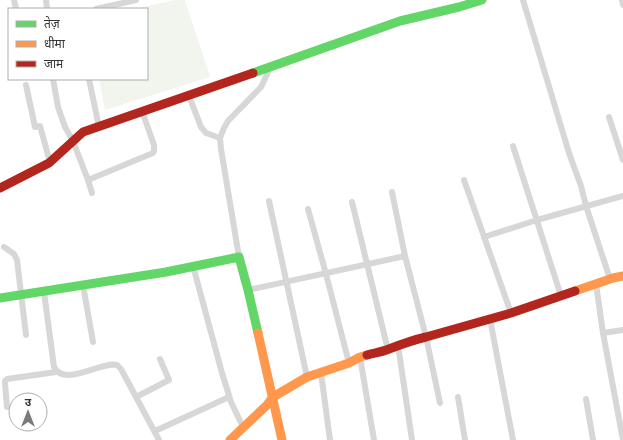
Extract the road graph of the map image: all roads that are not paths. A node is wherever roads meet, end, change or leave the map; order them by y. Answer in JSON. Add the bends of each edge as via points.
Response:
{"nodes":[{"id":1,"x":136,"y":0,"type":"edge"},
{"id":2,"x":482,"y":0,"type":"edge"},
{"id":3,"x":523,"y":0,"type":"edge"},
{"id":4,"x":622,"y":0,"type":"edge"},
{"id":5,"x":623,"y":5,"type":"edge"},
{"id":6,"x":100,"y":8,"type":"edge"},
{"id":7,"x":271,"y":66,"type":"junction"},
{"id":8,"x":53,"y":80,"type":"edge"},
{"id":9,"x":89,"y":80,"type":"edge"},
{"id":10,"x":26,"y":85,"type":"dead end"},
{"id":11,"x":189,"y":96,"type":"junction"},
{"id":12,"x":142,"y":111,"type":"junction"},
{"id":13,"x":609,"y":117,"type":"dead end"},
{"id":14,"x":99,"y":126,"type":"junction"},
{"id":15,"x":220,"y":138,"type":"junction"},
{"id":16,"x":73,"y":141,"type":"junction"},
{"id":17,"x":513,"y":146,"type":"dead end"},
{"id":18,"x":623,"y":160,"type":"edge"},
{"id":19,"x":50,"y":162,"type":"junction"},
{"id":20,"x":88,"y":180,"type":"junction"},
{"id":21,"x":464,"y":180,"type":"dead end"},
{"id":22,"x":1,"y":185,"type":"edge"},
{"id":23,"x":392,"y":192,"type":"dead end"},
{"id":24,"x":92,"y":193,"type":"dead end"},
{"id":25,"x":623,"y":196,"type":"edge"},
{"id":26,"x":269,"y":201,"type":"dead end"},
{"id":27,"x":352,"y":202,"type":"dead end"},
{"id":28,"x":586,"y":206,"type":"junction"},
{"id":29,"x":308,"y":209,"type":"dead end"},
{"id":30,"x":537,"y":220,"type":"junction"},
{"id":31,"x":484,"y":237,"type":"junction"},
{"id":32,"x":4,"y":247,"type":"dead end"},
{"id":33,"x":405,"y":256,"type":"junction"},
{"id":34,"x":239,"y":257,"type":"junction"},
{"id":35,"x":368,"y":265,"type":"junction"},
{"id":36,"x":193,"y":266,"type":"junction"},
{"id":37,"x":326,"y":274,"type":"junction"},
{"id":38,"x":623,"y":276,"type":"edge"},
{"id":39,"x":610,"y":279,"type":"junction"},
{"id":40,"x":286,"y":283,"type":"junction"},
{"id":41,"x":596,"y":284,"type":"junction"},
{"id":42,"x":83,"y":285,"type":"junction"},
{"id":43,"x":248,"y":290,"type":"junction"},
{"id":44,"x":44,"y":292,"type":"junction"},
{"id":45,"x":22,"y":295,"type":"junction"},
{"id":46,"x":561,"y":296,"type":"junction"},
{"id":47,"x":0,"y":298,"type":"edge"},
{"id":48,"x":511,"y":313,"type":"junction"},
{"id":49,"x":490,"y":319,"type":"junction"},
{"id":50,"x":623,"y":330,"type":"edge"},
{"id":51,"x":603,"y":333,"type":"junction"},
{"id":52,"x":26,"y":335,"type":"dead end"},
{"id":53,"x":426,"y":337,"type":"junction"},
{"id":54,"x":93,"y":342,"type":"dead end"},
{"id":55,"x":398,"y":345,"type":"junction"},
{"id":56,"x":388,"y":350,"type":"junction"},
{"id":57,"x":360,"y":357,"type":"junction"},
{"id":58,"x":160,"y":359,"type":"dead end"},
{"id":59,"x":349,"y":363,"type":"junction"},
{"id":60,"x":56,"y":372,"type":"junction"},
{"id":61,"x":320,"y":373,"type":"junction"},
{"id":62,"x":307,"y":377,"type":"junction"},
{"id":63,"x":136,"y":397,"type":"junction"},
{"id":64,"x":229,"y":397,"type":"junction"},
{"id":65,"x":273,"y":397,"type":"junction"},
{"id":66,"x":458,"y":397,"type":"dead end"},
{"id":67,"x":586,"y":399,"type":"dead end"},
{"id":68,"x":440,"y":403,"type":"dead end"},
{"id":69,"x":7,"y":407,"type":"dead end"},
{"id":70,"x":243,"y":427,"type":"junction"},
{"id":71,"x":155,"y":431,"type":"junction"},
{"id":72,"x":159,"y":440,"type":"edge"},
{"id":73,"x":230,"y":440,"type":"edge"},
{"id":74,"x":282,"y":440,"type":"edge"},
{"id":75,"x":330,"y":440,"type":"edge"},
{"id":76,"x":374,"y":440,"type":"edge"},
{"id":77,"x":412,"y":440,"type":"edge"},
{"id":78,"x":465,"y":440,"type":"edge"},
{"id":79,"x":513,"y":440,"type":"edge"},
{"id":80,"x":593,"y":440,"type":"edge"},
{"id":81,"x":623,"y":440,"type":"edge"}],
"edges":[{"from":1,"to":6,"type":"street"},
{"from":2,"to":7,"type":"street","via":[[400,21]]},
{"from":3,"to":28,"type":"street"},
{"from":4,"to":5,"type":"street"},
{"from":7,"to":11,"type":"street"},
{"from":7,"to":15,"type":"street","via":[[262,87],[228,121]]},
{"from":8,"to":16,"type":"street","via":[[58,107]]},
{"from":9,"to":14,"type":"street"},
{"from":10,"to":19,"type":"street","via":[[35,127],[40,126]]},
{"from":11,"to":12,"type":"street"},
{"from":11,"to":15,"type":"street","via":[[200,126],[206,133]]},
{"from":12,"to":14,"type":"street"},
{"from":12,"to":20,"type":"street","via":[[154,145],[153,153]]},
{"from":13,"to":18,"type":"street"},
{"from":14,"to":16,"type":"street","via":[[83,132]]},
{"from":15,"to":34,"type":"street"},
{"from":16,"to":19,"type":"street"},
{"from":16,"to":20,"type":"street"},
{"from":17,"to":30,"type":"street"},
{"from":19,"to":22,"type":"street"},
{"from":20,"to":24,"type":"street"},
{"from":21,"to":31,"type":"street"},
{"from":23,"to":33,"type":"street"},
{"from":25,"to":28,"type":"street"},
{"from":26,"to":40,"type":"street"},
{"from":27,"to":35,"type":"street"},
{"from":28,"to":30,"type":"street"},
{"from":28,"to":39,"type":"street"},
{"from":29,"to":37,"type":"street"},
{"from":30,"to":31,"type":"street"},
{"from":30,"to":46,"type":"street"},
{"from":31,"to":48,"type":"street"},
{"from":32,"to":45,"type":"street","via":[[14,254],[17,260]]},
{"from":33,"to":35,"type":"street"},
{"from":33,"to":53,"type":"street"},
{"from":34,"to":36,"type":"street"},
{"from":34,"to":43,"type":"street"},
{"from":35,"to":37,"type":"street"},
{"from":35,"to":56,"type":"street"},
{"from":36,"to":42,"type":"street"},
{"from":36,"to":64,"type":"street"},
{"from":37,"to":40,"type":"street"},
{"from":37,"to":59,"type":"street"},
{"from":38,"to":39,"type":"street"},
{"from":39,"to":41,"type":"street"},
{"from":40,"to":43,"type":"street"},
{"from":40,"to":62,"type":"street"},
{"from":41,"to":46,"type":"street"},
{"from":41,"to":51,"type":"street"},
{"from":42,"to":44,"type":"street"},
{"from":42,"to":54,"type":"street"},
{"from":43,"to":65,"type":"street"},
{"from":44,"to":45,"type":"street"},
{"from":44,"to":60,"type":"street"},
{"from":45,"to":47,"type":"street"},
{"from":45,"to":52,"type":"street"},
{"from":46,"to":48,"type":"street"},
{"from":48,"to":49,"type":"street"},
{"from":49,"to":53,"type":"street"},
{"from":49,"to":79,"type":"street"},
{"from":50,"to":51,"type":"street"},
{"from":51,"to":81,"type":"street"},
{"from":53,"to":55,"type":"street"},
{"from":53,"to":68,"type":"street"},
{"from":55,"to":56,"type":"street"},
{"from":55,"to":77,"type":"street"},
{"from":56,"to":57,"type":"street"},
{"from":57,"to":59,"type":"street"},
{"from":57,"to":76,"type":"street"},
{"from":58,"to":63,"type":"street","via":[[169,380]]},
{"from":59,"to":61,"type":"street"},
{"from":60,"to":63,"type":"street","via":[[72,375],[117,365]]},
{"from":60,"to":69,"type":"street","via":[[7,379]]},
{"from":61,"to":62,"type":"street"},
{"from":61,"to":75,"type":"street"},
{"from":62,"to":65,"type":"street"},
{"from":63,"to":71,"type":"street"},
{"from":64,"to":70,"type":"street"},
{"from":64,"to":71,"type":"street"},
{"from":65,"to":70,"type":"street"},
{"from":65,"to":74,"type":"street"},
{"from":66,"to":78,"type":"street"},
{"from":67,"to":80,"type":"street"},
{"from":70,"to":73,"type":"street"},
{"from":71,"to":72,"type":"street"}]}
